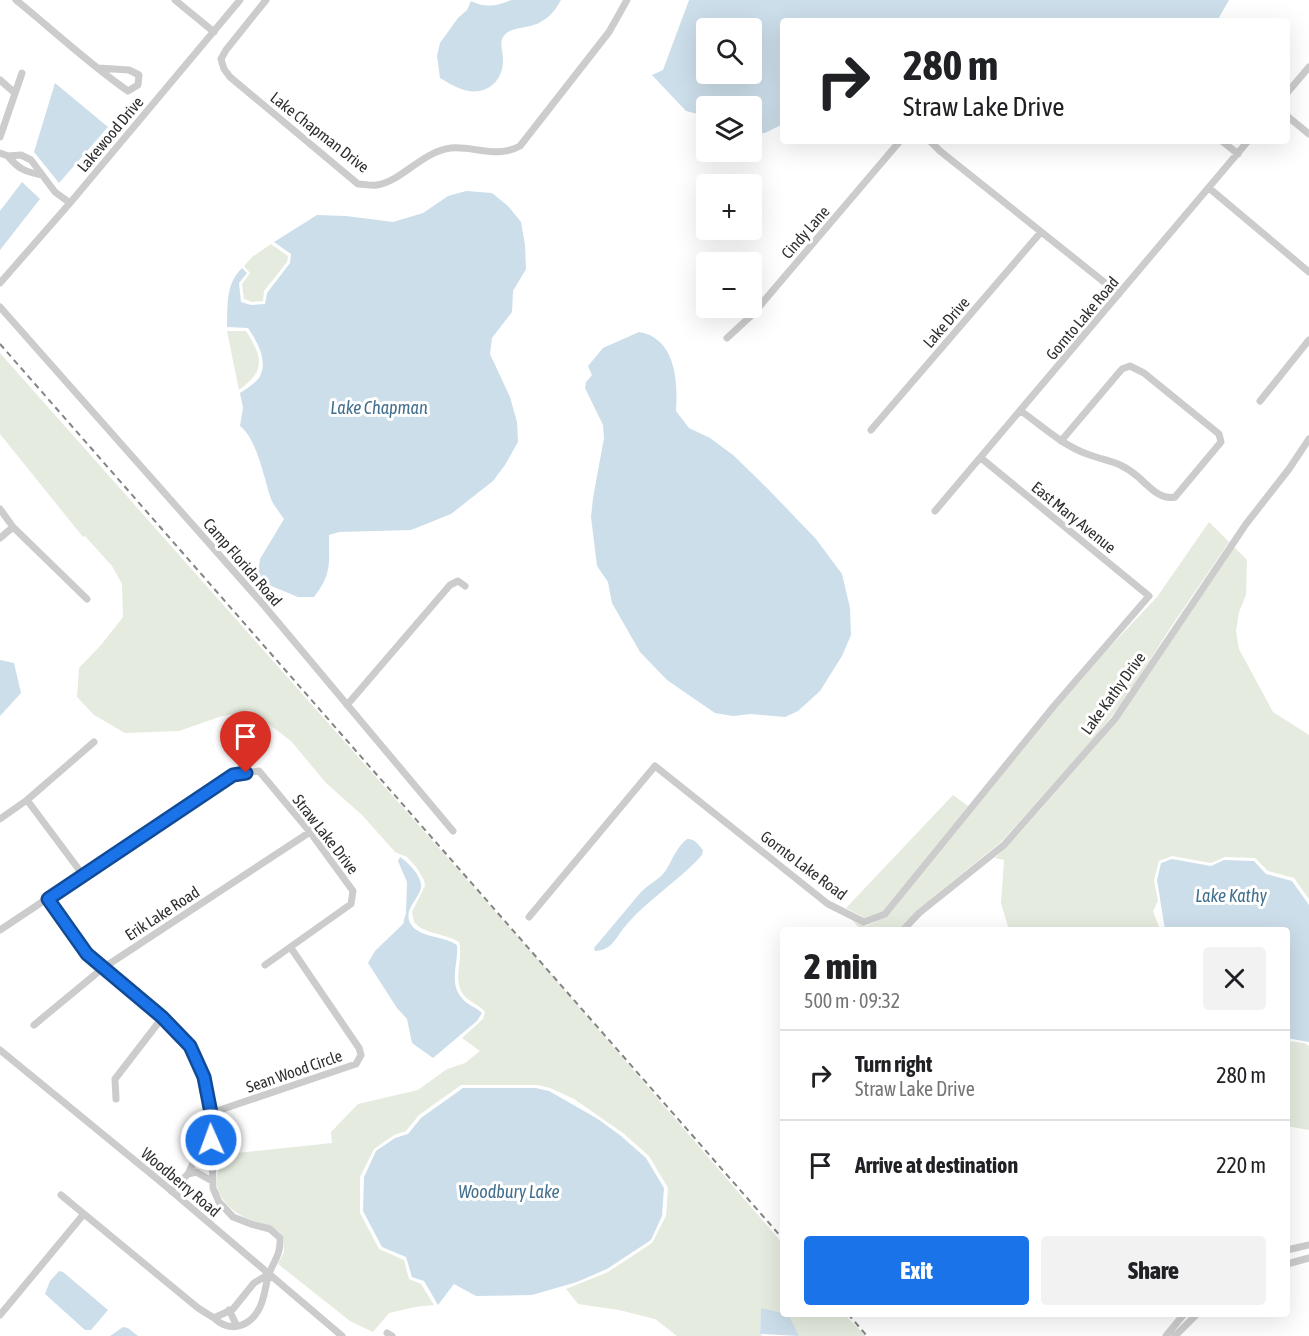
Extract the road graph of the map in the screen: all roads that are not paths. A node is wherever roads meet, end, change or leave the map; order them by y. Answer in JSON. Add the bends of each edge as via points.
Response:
{"nodes":[{"id":1,"x":16,"y":0,"type":"edge"},
{"id":2,"x":175,"y":0,"type":"edge"},
{"id":3,"x":240,"y":0,"type":"edge"},
{"id":4,"x":266,"y":0,"type":"edge"},
{"id":5,"x":627,"y":0,"type":"edge"},
{"id":6,"x":214,"y":32,"type":"junction"},
{"id":7,"x":1309,"y":67,"type":"edge"},
{"id":8,"x":98,"y":68,"type":"junction"},
{"id":9,"x":22,"y":73,"type":"dead end"},
{"id":10,"x":0,"y":80,"type":"edge"},
{"id":11,"x":1290,"y":89,"type":"edge"},
{"id":12,"x":15,"y":93,"type":"junction"},
{"id":13,"x":1290,"y":118,"type":"edge"},
{"id":14,"x":1309,"y":134,"type":"edge"},
{"id":15,"x":0,"y":137,"type":"edge"},
{"id":16,"x":897,"y":144,"type":"edge"},
{"id":17,"x":933,"y":144,"type":"edge"},
{"id":18,"x":1226,"y":144,"type":"edge"},
{"id":19,"x":1246,"y":144,"type":"edge"},
{"id":20,"x":0,"y":153,"type":"edge"},
{"id":21,"x":1238,"y":154,"type":"junction"},
{"id":22,"x":8,"y":156,"type":"junction"},
{"id":23,"x":42,"y":175,"type":"junction"},
{"id":24,"x":1209,"y":188,"type":"junction"},
{"id":25,"x":70,"y":203,"type":"junction"},
{"id":26,"x":1041,"y":232,"type":"junction"},
{"id":27,"x":1309,"y":272,"type":"edge"},
{"id":28,"x":0,"y":283,"type":"edge"},
{"id":29,"x":1119,"y":294,"type":"junction"},
{"id":30,"x":0,"y":307,"type":"edge"},
{"id":31,"x":728,"y":338,"type":"dead end"},
{"id":32,"x":1309,"y":340,"type":"edge"},
{"id":33,"x":1260,"y":401,"type":"dead end"},
{"id":34,"x":1021,"y":411,"type":"junction"},
{"id":35,"x":871,"y":430,"type":"dead end"},
{"id":36,"x":1309,"y":439,"type":"edge"},
{"id":37,"x":1061,"y":441,"type":"junction"},
{"id":38,"x":981,"y":458,"type":"junction"},
{"id":39,"x":0,"y":509,"type":"edge"},
{"id":40,"x":935,"y":511,"type":"dead end"},
{"id":41,"x":13,"y":527,"type":"junction"},
{"id":42,"x":0,"y":538,"type":"edge"},
{"id":43,"x":465,"y":586,"type":"dead end"},
{"id":44,"x":1149,"y":596,"type":"joint"},
{"id":45,"x":87,"y":599,"type":"dead end"},
{"id":46,"x":347,"y":705,"type":"junction"},
{"id":47,"x":94,"y":742,"type":"dead end"},
{"id":48,"x":27,"y":800,"type":"junction"},
{"id":49,"x":0,"y":819,"type":"edge"},
{"id":50,"x":453,"y":831,"type":"dead end"},
{"id":51,"x":310,"y":832,"type":"junction"},
{"id":52,"x":83,"y":875,"type":"junction"},
{"id":53,"x":48,"y":899,"type":"junction"},
{"id":54,"x":529,"y":917,"type":"dead end"},
{"id":55,"x":906,"y":927,"type":"edge"},
{"id":56,"x":0,"y":930,"type":"edge"},
{"id":57,"x":291,"y":948,"type":"junction"},
{"id":58,"x":265,"y":965,"type":"dead end"},
{"id":59,"x":103,"y":968,"type":"junction"},
{"id":60,"x":162,"y":1017,"type":"junction"},
{"id":61,"x":34,"y":1025,"type":"dead end"},
{"id":62,"x":1,"y":1053,"type":"edge"},
{"id":63,"x":116,"y":1099,"type":"dead end"},
{"id":64,"x":211,"y":1113,"type":"junction"},
{"id":65,"x":211,"y":1124,"type":"junction"},
{"id":66,"x":188,"y":1174,"type":"junction"},
{"id":67,"x":212,"y":1181,"type":"junction"},
{"id":68,"x":171,"y":1191,"type":"junction"},
{"id":69,"x":61,"y":1195,"type":"dead end"},
{"id":70,"x":83,"y":1215,"type":"junction"},
{"id":71,"x":1309,"y":1245,"type":"edge"},
{"id":72,"x":1290,"y":1249,"type":"edge"},
{"id":73,"x":1309,"y":1258,"type":"edge"},
{"id":74,"x":1290,"y":1263,"type":"edge"},
{"id":75,"x":269,"y":1274,"type":"junction"},
{"id":76,"x":229,"y":1311,"type":"junction"},
{"id":77,"x":0,"y":1315,"type":"edge"},
{"id":78,"x":1182,"y":1317,"type":"edge"},
{"id":79,"x":1194,"y":1317,"type":"edge"},
{"id":80,"x":214,"y":1318,"type":"junction"},
{"id":81,"x":237,"y":1326,"type":"junction"},
{"id":82,"x":342,"y":1336,"type":"edge"},
{"id":83,"x":1166,"y":1336,"type":"edge"},
{"id":84,"x":1175,"y":1336,"type":"edge"}],
"edges":[{"from":1,"to":8,"type":"street"},
{"from":2,"to":6,"type":"street"},
{"from":3,"to":6,"type":"street","name":"Lakewood Drive"},
{"from":4,"to":5,"type":"street","name":"Lake Chapman Drive","via":[[226,50],[221,59],[224,69],[358,184],[375,186],[450,148],[509,152],[520,146],[609,32]]},
{"from":6,"to":25,"type":"street","name":"Lakewood Drive"},
{"from":7,"to":11,"type":"street"},
{"from":8,"to":8,"type":"street","via":[[128,91],[138,85],[139,75],[129,70]]},
{"from":9,"to":12,"type":"street"},
{"from":10,"to":12,"type":"street"},
{"from":12,"to":15,"type":"street"},
{"from":13,"to":14,"type":"street"},
{"from":16,"to":31,"type":"street","name":"Cindy Lane"},
{"from":17,"to":26,"type":"street"},
{"from":18,"to":21,"type":"street"},
{"from":19,"to":21,"type":"street","name":"Gornto Lake Road"},
{"from":20,"to":22,"type":"street"},
{"from":21,"to":24,"type":"street","name":"Gornto Lake Road"},
{"from":22,"to":23,"type":"street","via":[[24,171]]},
{"from":22,"to":23,"type":"street","via":[[21,155],[31,160]]},
{"from":23,"to":25,"type":"street"},
{"from":24,"to":27,"type":"street"},
{"from":24,"to":29,"type":"street","name":"Gornto Lake Road"},
{"from":25,"to":28,"type":"street","name":"Lakewood Drive"},
{"from":26,"to":29,"type":"street"},
{"from":26,"to":35,"type":"street","name":"Lake Drive"},
{"from":29,"to":34,"type":"street","name":"Gornto Lake Road"},
{"from":30,"to":46,"type":"street","name":"Camp Florida Road"},
{"from":32,"to":33,"type":"street"},
{"from":34,"to":37,"type":"street"},
{"from":34,"to":38,"type":"street","name":"Gornto Lake Road"},
{"from":36,"to":55,"type":"street","name":"Lake Kathy Drive","via":[[1246,524],[1115,719],[1004,845]]},
{"from":37,"to":37,"type":"street","via":[[1086,454],[1118,462],[1161,496],[1170,498],[1175,497],[1221,442],[1211,427],[1144,372],[1130,366],[1122,369]]},
{"from":38,"to":40,"type":"street","name":"Gornto Lake Road"},
{"from":38,"to":44,"type":"street","name":"East Mary Avenue"},
{"from":39,"to":41,"type":"street"},
{"from":41,"to":42,"type":"street"},
{"from":41,"to":45,"type":"street"},
{"from":43,"to":46,"type":"street","via":[[458,581],[450,585]]},
{"from":44,"to":54,"type":"street","name":"Gornto Lake Road","via":[[885,914],[864,922],[828,904],[655,766]]},
{"from":46,"to":50,"type":"street","name":"Camp Florida Road"},
{"from":47,"to":48,"type":"street"},
{"from":48,"to":49,"type":"street"},
{"from":48,"to":52,"type":"street"},
{"from":51,"to":52,"type":"street","name":"Straw Lake Drive","via":[[259,771],[233,775]]},
{"from":51,"to":57,"type":"street","name":"Straw Lake Drive","via":[[353,891],[351,904]]},
{"from":51,"to":59,"type":"street","name":"Erik Lake Road"},
{"from":52,"to":53,"type":"street","name":"Straw Lake Drive"},
{"from":53,"to":56,"type":"street","name":"Straw Lake Drive"},
{"from":53,"to":59,"type":"street","via":[[87,954]]},
{"from":57,"to":58,"type":"street","name":"Straw Lake Drive"},
{"from":57,"to":64,"type":"street","name":"Sean Wood Circle","via":[[361,1055],[356,1064]]},
{"from":59,"to":60,"type":"street"},
{"from":59,"to":61,"type":"street","name":"Erik Lake Road"},
{"from":60,"to":63,"type":"street","via":[[115,1079]]},
{"from":60,"to":64,"type":"street","via":[[190,1046],[204,1077]]},
{"from":62,"to":68,"type":"street","name":"Woodberry Road"},
{"from":64,"to":65,"type":"street"},
{"from":65,"to":66,"type":"street"},
{"from":65,"to":67,"type":"street"},
{"from":66,"to":67,"type":"street","via":[[196,1172]]},
{"from":66,"to":68,"type":"street"},
{"from":67,"to":75,"type":"street","via":[[219,1202],[234,1216],[270,1229],[280,1238],[280,1251]]},
{"from":68,"to":75,"type":"street","name":"Woodberry Road"},
{"from":69,"to":70,"type":"street"},
{"from":70,"to":77,"type":"street"},
{"from":70,"to":80,"type":"street"},
{"from":71,"to":72,"type":"street"},
{"from":73,"to":74,"type":"street"},
{"from":75,"to":76,"type":"street","via":[[254,1283]]},
{"from":75,"to":81,"type":"street","via":[[261,1305],[253,1317]]},
{"from":75,"to":82,"type":"street","name":"Woodberry Road"},
{"from":76,"to":80,"type":"street"},
{"from":76,"to":81,"type":"street"},
{"from":78,"to":83,"type":"street"},
{"from":79,"to":84,"type":"street"},
{"from":80,"to":81,"type":"street","via":[[232,1328]]}]}
